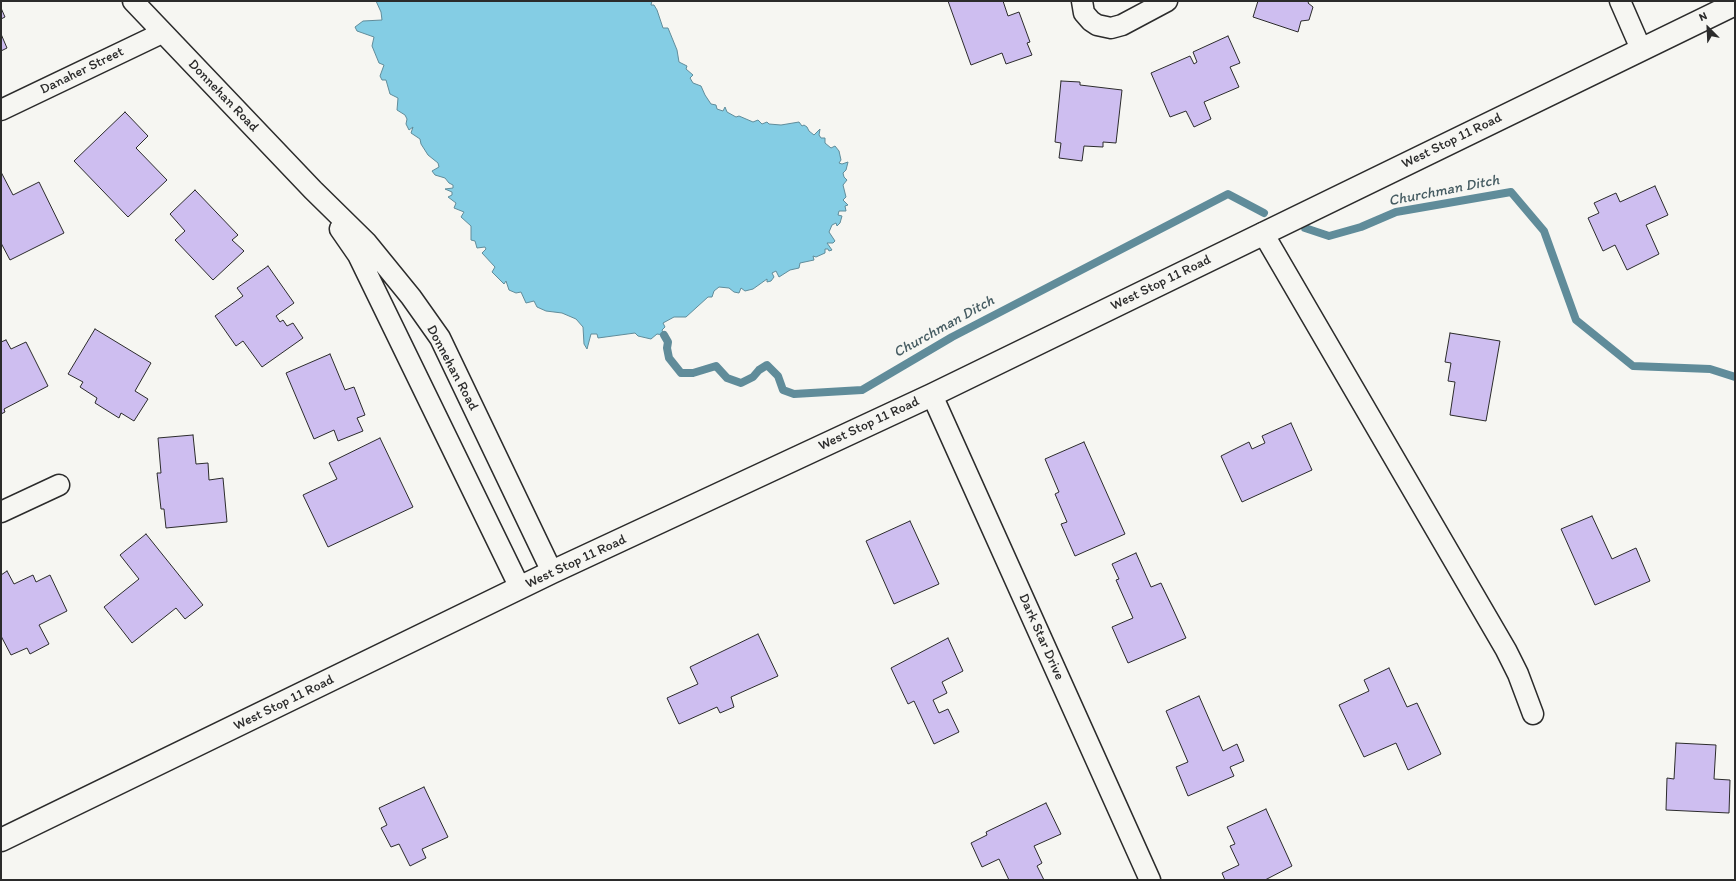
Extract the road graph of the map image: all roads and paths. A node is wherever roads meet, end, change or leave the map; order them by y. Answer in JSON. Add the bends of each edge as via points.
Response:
{"nodes":[{"id":1,"x":133,"y":1,"type":"edge"},
{"id":2,"x":1082,"y":1,"type":"edge"},
{"id":3,"x":1167,"y":1,"type":"edge"},
{"id":4,"x":1620,"y":1,"type":"edge"},
{"id":5,"x":1735,"y":4,"type":"edge"},
{"id":6,"x":162,"y":33,"type":"junction"},
{"id":7,"x":1642,"y":49,"type":"junction"},
{"id":8,"x":1,"y":110,"type":"edge"},
{"id":9,"x":313,"y":190,"type":"junction"},
{"id":10,"x":1263,"y":233,"type":"junction"},
{"id":11,"x":932,"y":395,"type":"junction"},
{"id":12,"x":59,"y":485,"type":"dead end"},
{"id":13,"x":1,"y":512,"type":"edge"},
{"id":14,"x":552,"y":572,"type":"junction"},
{"id":15,"x":520,"y":588,"type":"junction"},
{"id":16,"x":1533,"y":714,"type":"dead end"},
{"id":17,"x":1,"y":840,"type":"edge"},
{"id":18,"x":1150,"y":880,"type":"edge"}],
"edges":[{"from":1,"to":6,"type":"street","name":"Donnehan Road"},
{"from":2,"to":3,"type":"street","via":[[1084,13],[1091,21],[1096,25],[1111,28],[1122,25]]},
{"from":4,"to":7,"type":"street"},
{"from":5,"to":7,"type":"main road","name":"West Stop 11 Road"},
{"from":6,"to":8,"type":"street","name":"Danaher Street"},
{"from":6,"to":9,"type":"street","name":"Donnehan Road"},
{"from":7,"to":10,"type":"main road","name":"West Stop 11 Road"},
{"from":9,"to":14,"type":"street","name":"Donnehan Road","via":[[367,243],[440,338]]},
{"from":9,"to":15,"type":"street","name":"Donnehan Road","via":[[358,255]]},
{"from":10,"to":11,"type":"main road","name":"West Stop 11 Road"},
{"from":10,"to":16,"type":"street","via":[[1506,650]]},
{"from":11,"to":14,"type":"main road","name":"West Stop 11 Road"},
{"from":11,"to":18,"type":"street","name":"Dark Star Drive"},
{"from":12,"to":13,"type":"street"},
{"from":14,"to":15,"type":"main road","name":"West Stop 11 Road"},
{"from":15,"to":17,"type":"main road","name":"West Stop 11 Road"}]}
